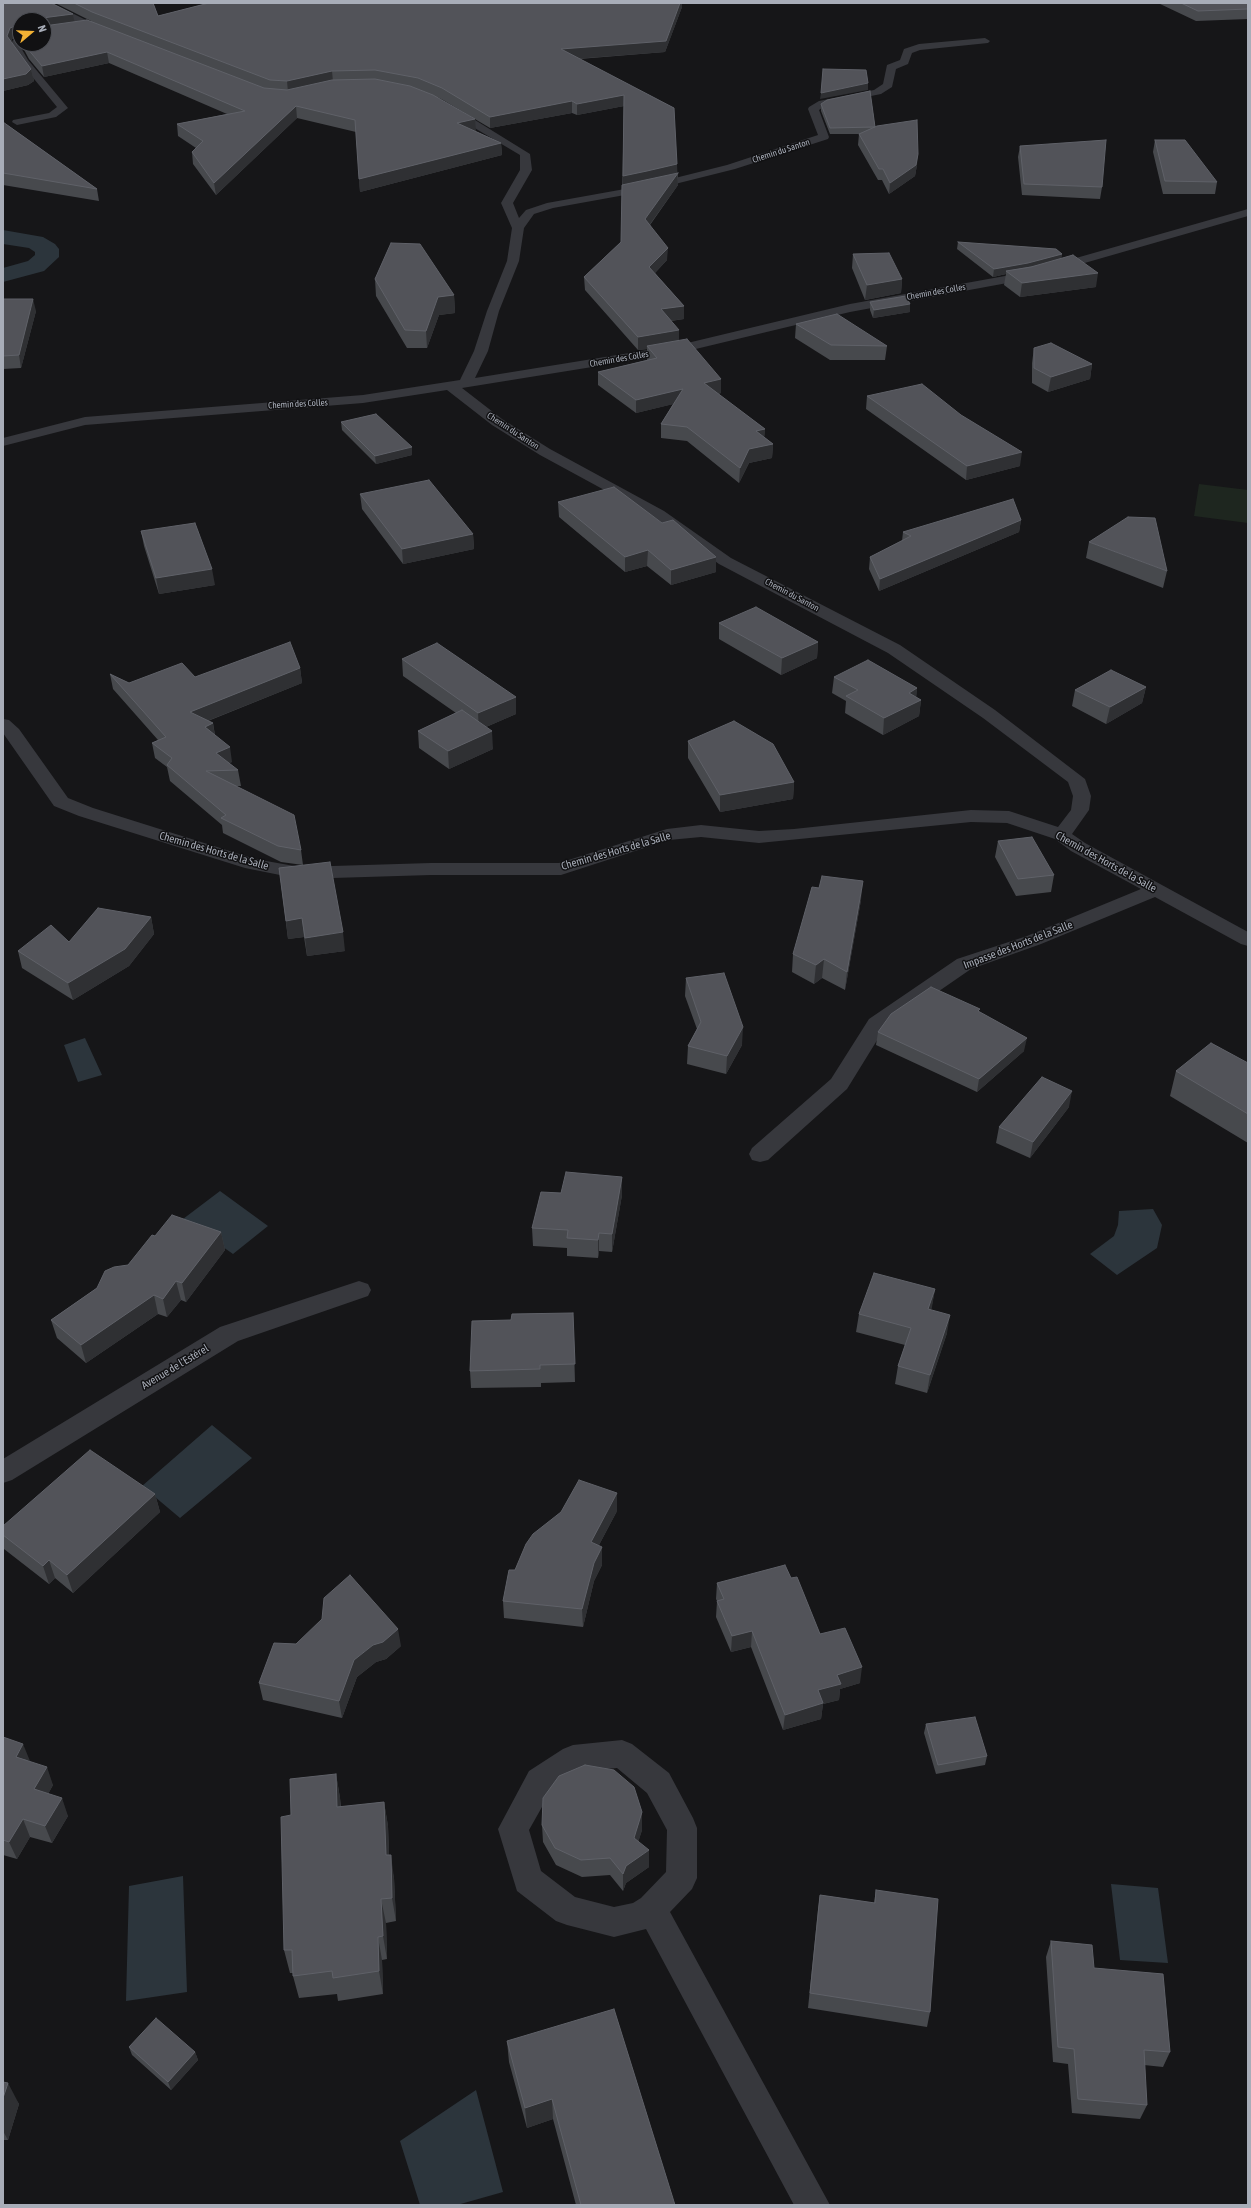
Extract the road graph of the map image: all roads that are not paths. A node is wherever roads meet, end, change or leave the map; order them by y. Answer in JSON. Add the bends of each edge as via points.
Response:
{"nodes":[{"id":1,"x":46,"y":3,"type":"edge"},
{"id":2,"x":90,"y":26,"type":"junction"},
{"id":3,"x":71,"y":29,"type":"edge"},
{"id":4,"x":115,"y":36,"type":"edge"},
{"id":5,"x":985,"y":41,"type":"dead end"},
{"id":6,"x":19,"y":52,"type":"edge"},
{"id":7,"x":438,"y":103,"type":"edge"},
{"id":8,"x":17,"y":122,"type":"dead end"},
{"id":9,"x":1248,"y":212,"type":"edge"},
{"id":10,"x":518,"y":228,"type":"junction"},
{"id":11,"x":466,"y":383,"type":"junction"},
{"id":12,"x":448,"y":385,"type":"junction"},
{"id":13,"x":3,"y":442,"type":"edge"},
{"id":14,"x":3,"y":724,"type":"edge"},
{"id":15,"x":1062,"y":835,"type":"junction"},
{"id":16,"x":1156,"y":890,"type":"junction"},
{"id":17,"x":1248,"y":940,"type":"edge"},
{"id":18,"x":760,"y":1154,"type":"dead end"},
{"id":19,"x":359,"y":1290,"type":"dead end"},
{"id":20,"x":3,"y":1472,"type":"edge"},
{"id":21,"x":652,"y":1909,"type":"junction"},
{"id":22,"x":813,"y":2205,"type":"edge"}],
"edges":[{"from":1,"to":2,"type":"street"},
{"from":2,"to":3,"type":"street"},
{"from":2,"to":4,"type":"street"},
{"from":5,"to":10,"type":"street","name":"Chemin du Santon","via":[[919,47],[907,51],[905,62],[891,68],[888,86],[877,92],[822,103],[813,109],[824,136],[731,167],[647,188],[551,205],[530,212]]},
{"from":6,"to":8,"type":"street","via":[[64,108],[52,115]]},
{"from":7,"to":10,"type":"street","via":[[525,154],[526,170],[508,204]]},
{"from":9,"to":11,"type":"street","name":"Chemin des Colles","via":[[1029,275],[850,308],[679,348],[576,367]]},
{"from":10,"to":11,"type":"street","name":"Chemin du Santon","via":[[513,261],[493,311],[481,352]]},
{"from":11,"to":12,"type":"street","name":"Chemin des Colles"},
{"from":12,"to":13,"type":"street","name":"Chemin des Colles","via":[[363,399],[85,421]]},
{"from":12,"to":15,"type":"street","name":"Chemin du Santon","via":[[498,422],[545,452],[659,514],[725,561],[894,649],[989,714],[1076,779],[1082,796],[1080,810]]},
{"from":14,"to":15,"type":"street","name":"Chemin des Horts de la Salle","via":[[14,733],[61,802],[252,864],[300,873],[431,868],[561,869],[667,835],[701,831],[759,837],[794,835],[971,816],[1009,817]]},
{"from":15,"to":16,"type":"street","name":"Chemin des Horts de la Salle","via":[[1078,847]]},
{"from":16,"to":17,"type":"street","name":"Chemin des Horts de la Salle"},
{"from":16,"to":18,"type":"street","name":"Impasse des Horts de la Salle","via":[[1034,940],[964,964],[876,1024],[839,1084]]},
{"from":19,"to":20,"type":"street","name":"Avenue de l'Estérel","via":[[229,1334]]},
{"from":21,"to":21,"type":"street","via":[[637,1917],[614,1922],[567,1910],[528,1880],[513,1829],[540,1781],[573,1759],[622,1754],[658,1783],[682,1828],[681,1878]]},
{"from":21,"to":22,"type":"street"}]}
